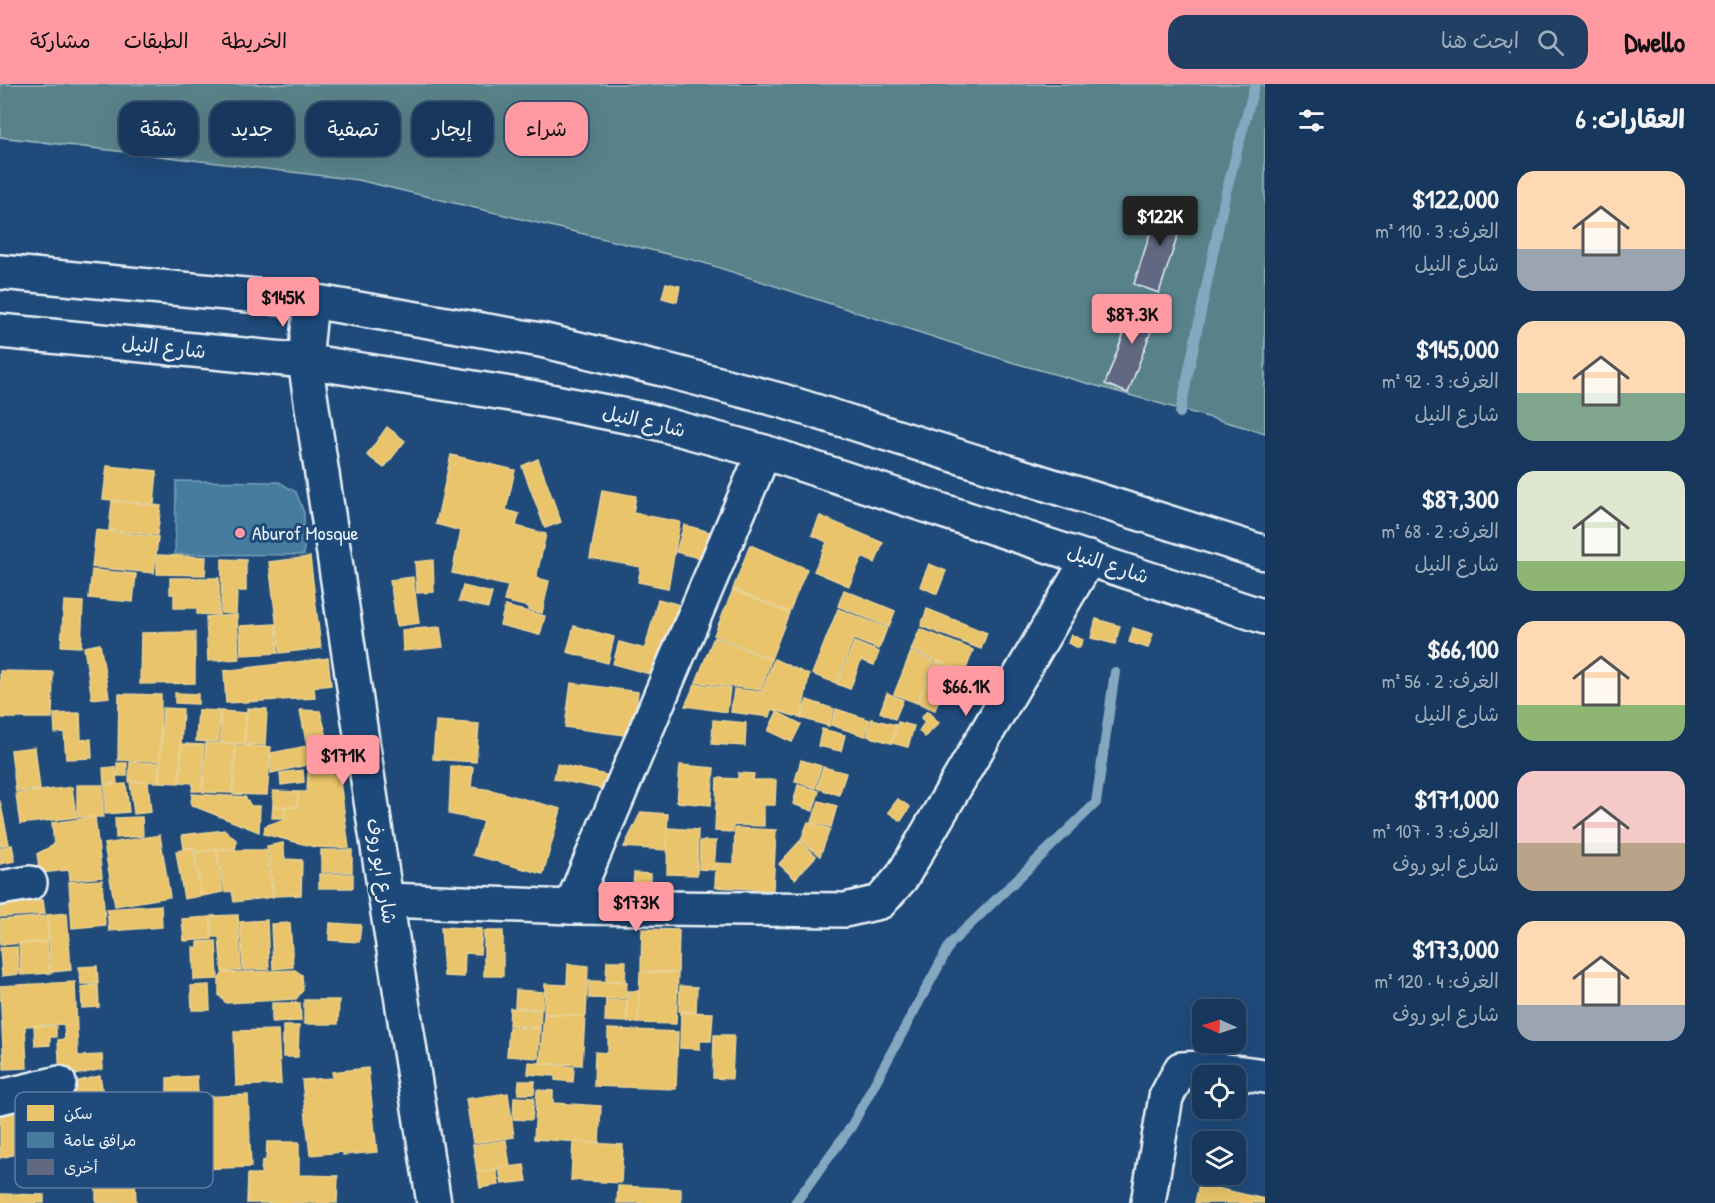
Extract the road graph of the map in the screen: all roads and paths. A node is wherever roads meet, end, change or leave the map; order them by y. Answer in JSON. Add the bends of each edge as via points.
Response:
{"nodes":[{"id":1,"x":0,"y":272,"type":"edge"},
{"id":2,"x":311,"y":301,"type":"junction"},
{"id":3,"x":0,"y":331,"type":"edge"},
{"id":4,"x":305,"y":361,"type":"junction"},
{"id":5,"x":764,"y":452,"type":"junction"},
{"id":6,"x":1265,"y":553,"type":"edge"},
{"id":7,"x":1089,"y":558,"type":"junction"},
{"id":8,"x":1265,"y":616,"type":"edge"},
{"id":9,"x":386,"y":900,"type":"junction"},
{"id":10,"x":571,"y":907,"type":"junction"},
{"id":11,"x":1265,"y":1077,"type":"edge"},
{"id":12,"x":59,"y":1083,"type":"dead end"},
{"id":13,"x":24,"y":1092,"type":"edge"},
{"id":14,"x":15,"y":1094,"type":"edge"},
{"id":15,"x":0,"y":1098,"type":"edge"},
{"id":16,"x":434,"y":1203,"type":"edge"},
{"id":17,"x":1148,"y":1203,"type":"edge"}],
"edges":[{"from":1,"to":2,"type":"main road"},
{"from":2,"to":4,"type":"main road","name":"شارع ابو روف"},
{"from":2,"to":6,"type":"main road","via":[[541,340],[662,369],[783,401]]},
{"from":3,"to":4,"type":"main road","name":"شارع النيل"},
{"from":4,"to":5,"type":"main road","name":"شارع النيل","via":[[647,420]]},
{"from":4,"to":9,"type":"main road","name":"شارع ابو روف"},
{"from":5,"to":7,"type":"main road","name":"شارع النيل"},
{"from":5,"to":10,"type":"main road"},
{"from":7,"to":8,"type":"main road","name":"شارع النيل"},
{"from":7,"to":10,"type":"main road","via":[[902,877],[880,902],[845,910]]},
{"from":9,"to":10,"type":"main road"},
{"from":9,"to":16,"type":"main road","name":"شارع ابو روف"},
{"from":11,"to":17,"type":"main road","via":[[1205,1068],[1181,1069],[1166,1097]]},
{"from":12,"to":13,"type":"main road"},
{"from":14,"to":15,"type":"main road"}]}
